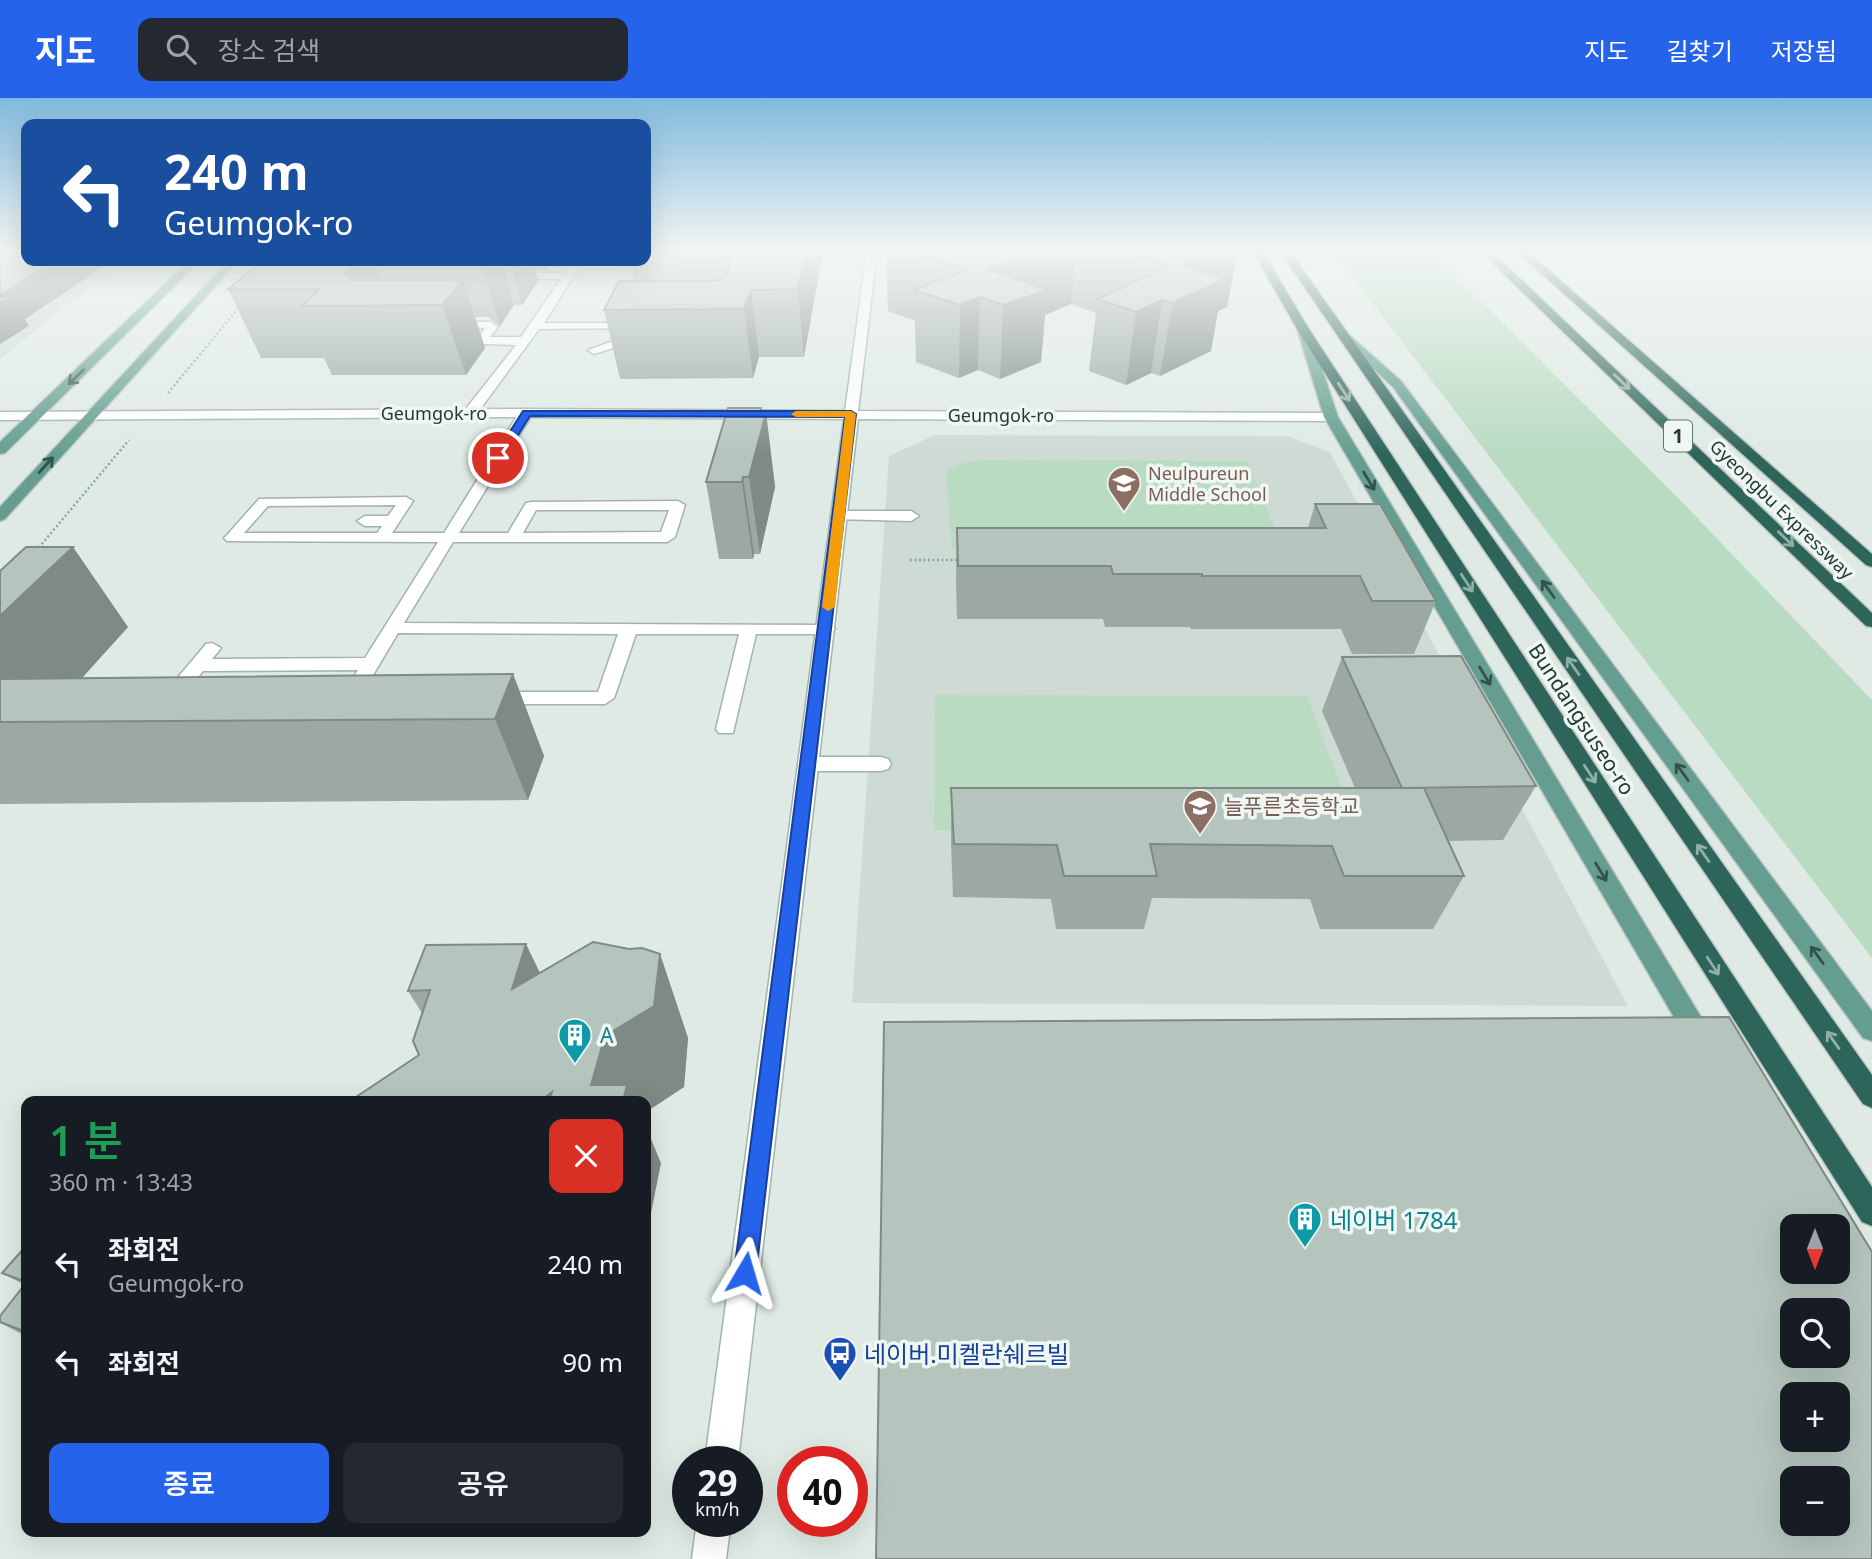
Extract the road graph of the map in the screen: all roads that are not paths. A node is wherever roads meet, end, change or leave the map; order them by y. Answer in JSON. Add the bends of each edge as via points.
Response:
{"nodes":[{"id":1,"x":136,"y":318,"type":"edge"},
{"id":2,"x":181,"y":318,"type":"edge"},
{"id":3,"x":541,"y":318,"type":"edge"},
{"id":4,"x":863,"y":318,"type":"edge"},
{"id":5,"x":1297,"y":318,"type":"edge"},
{"id":6,"x":1331,"y":318,"type":"edge"},
{"id":7,"x":1555,"y":318,"type":"edge"},
{"id":8,"x":1597,"y":318,"type":"edge"},
{"id":9,"x":432,"y":323,"type":"edge"},
{"id":10,"x":536,"y":326,"type":"junction"},
{"id":11,"x":1303,"y":329,"type":"junction"},
{"id":12,"x":457,"y":332,"type":"dead end"},
{"id":13,"x":1343,"y":335,"type":"junction"},
{"id":14,"x":485,"y":336,"type":"junction"},
{"id":15,"x":443,"y":341,"type":"edge"},
{"id":16,"x":524,"y":341,"type":"junction"},
{"id":17,"x":594,"y":350,"type":"dead end"},
{"id":18,"x":470,"y":413,"type":"junction"},
{"id":19,"x":526,"y":413,"type":"junction"},
{"id":20,"x":851,"y":414,"type":"junction"},
{"id":21,"x":36,"y":415,"type":"junction"},
{"id":22,"x":92,"y":415,"type":"junction"},
{"id":23,"x":0,"y":416,"type":"edge"},
{"id":24,"x":1331,"y":417,"type":"junction"},
{"id":25,"x":0,"y":450,"type":"edge"},
{"id":26,"x":0,"y":516,"type":"edge"},
{"id":27,"x":839,"y":516,"type":"junction"},
{"id":28,"x":911,"y":516,"type":"dead end"},
{"id":29,"x":365,"y":522,"type":"dead end"},
{"id":30,"x":392,"y":522,"type":"junction"},
{"id":31,"x":539,"y":524,"type":"dead end"},
{"id":32,"x":517,"y":530,"type":"junction"},
{"id":33,"x":449,"y":536,"type":"junction"},
{"id":34,"x":382,"y":537,"type":"junction"},
{"id":35,"x":1872,"y":562,"type":"edge"},
{"id":36,"x":1872,"y":622,"type":"edge"},
{"id":37,"x":393,"y":628,"type":"junction"},
{"id":38,"x":629,"y":628,"type":"junction"},
{"id":39,"x":749,"y":629,"type":"junction"},
{"id":40,"x":826,"y":629,"type":"junction"},
{"id":41,"x":212,"y":648,"type":"dead end"},
{"id":42,"x":598,"y":663,"type":"dead end"},
{"id":43,"x":617,"y":663,"type":"junction"},
{"id":44,"x":370,"y":664,"type":"junction"},
{"id":45,"x":197,"y":665,"type":"junction"},
{"id":46,"x":470,"y":698,"type":"edge"},
{"id":47,"x":376,"y":699,"type":"edge"},
{"id":48,"x":198,"y":700,"type":"edge"},
{"id":49,"x":726,"y":729,"type":"dead end"},
{"id":50,"x":809,"y":764,"type":"junction"},
{"id":51,"x":881,"y":764,"type":"dead end"},
{"id":52,"x":1872,"y":1030,"type":"edge"},
{"id":53,"x":1712,"y":1060,"type":"edge"},
{"id":54,"x":1872,"y":1096,"type":"edge"},
{"id":55,"x":1872,"y":1212,"type":"edge"},
{"id":56,"x":723,"y":1446,"type":"edge"},
{"id":57,"x":712,"y":1537,"type":"edge"},
{"id":58,"x":709,"y":1559,"type":"edge"}],
"edges":[{"from":1,"to":21,"type":"main road","one_way":true},
{"from":2,"to":22,"type":"main road"},
{"from":3,"to":10,"type":"street"},
{"from":4,"to":20,"type":"street"},
{"from":5,"to":11,"type":"highway","name":"Bundangsuseo-ro"},
{"from":6,"to":13,"type":"highway","name":"Bundangsuseo-ro"},
{"from":7,"to":36,"type":"highway","name":"Gyeongbu Expressway","number":"1","one_way":true},
{"from":8,"to":35,"type":"highway","name":"Gyeongbu Expressway","number":"1"},
{"from":9,"to":14,"type":"street","via":[[488,323],[492,327]]},
{"from":10,"to":16,"type":"street"},
{"from":10,"to":17,"type":"street","via":[[637,326],[629,342]]},
{"from":11,"to":24,"type":"main road"},
{"from":11,"to":55,"type":"highway","name":"Bundangsuseo-ro","one_way":true},
{"from":12,"to":14,"type":"street"},
{"from":52,"to":13,"type":"main road","one_way":true,"via":[[1397,384]]},
{"from":54,"to":13,"type":"highway","name":"Bundangsuseo-ro","one_way":true},
{"from":14,"to":15,"type":"street"},
{"from":14,"to":16,"type":"street"},
{"from":16,"to":18,"type":"street"},
{"from":18,"to":19,"type":"street","name":"Geumgok-ro"},
{"from":18,"to":22,"type":"street","name":"Geumgok-ro"},
{"from":19,"to":20,"type":"street","name":"Geumgok-ro"},
{"from":19,"to":33,"type":"street"},
{"from":20,"to":24,"type":"street","name":"Geumgok-ro"},
{"from":20,"to":27,"type":"street"},
{"from":21,"to":22,"type":"street","name":"Geumgok-ro"},
{"from":21,"to":23,"type":"street","name":"Geumgok-ro"},
{"from":21,"to":25,"type":"main road"},
{"from":26,"to":22,"type":"main road","one_way":true},
{"from":24,"to":53,"type":"main road","one_way":true},
{"from":27,"to":28,"type":"street"},
{"from":27,"to":40,"type":"street"},
{"from":29,"to":30,"type":"street"},
{"from":30,"to":34,"type":"street"},
{"from":30,"to":34,"type":"street","via":[[406,501],[264,502],[232,538]]},
{"from":31,"to":32,"type":"street"},
{"from":32,"to":32,"type":"street","via":[[667,537],[678,505],[531,506]]},
{"from":32,"to":33,"type":"street"},
{"from":33,"to":34,"type":"street"},
{"from":33,"to":37,"type":"street"},
{"from":37,"to":38,"type":"street"},
{"from":37,"to":44,"type":"street"},
{"from":38,"to":39,"type":"street"},
{"from":38,"to":43,"type":"street"},
{"from":39,"to":40,"type":"street"},
{"from":39,"to":49,"type":"street"},
{"from":40,"to":50,"type":"street"},
{"from":41,"to":45,"type":"street"},
{"from":42,"to":43,"type":"street"},
{"from":43,"to":46,"type":"street","via":[[605,698]]},
{"from":44,"to":45,"type":"street"},
{"from":44,"to":47,"type":"street","via":[[342,699]]},
{"from":45,"to":48,"type":"street","via":[[170,700]]},
{"from":50,"to":51,"type":"street"},
{"from":50,"to":56,"type":"street"},
{"from":57,"to":58,"type":"street"}]}
